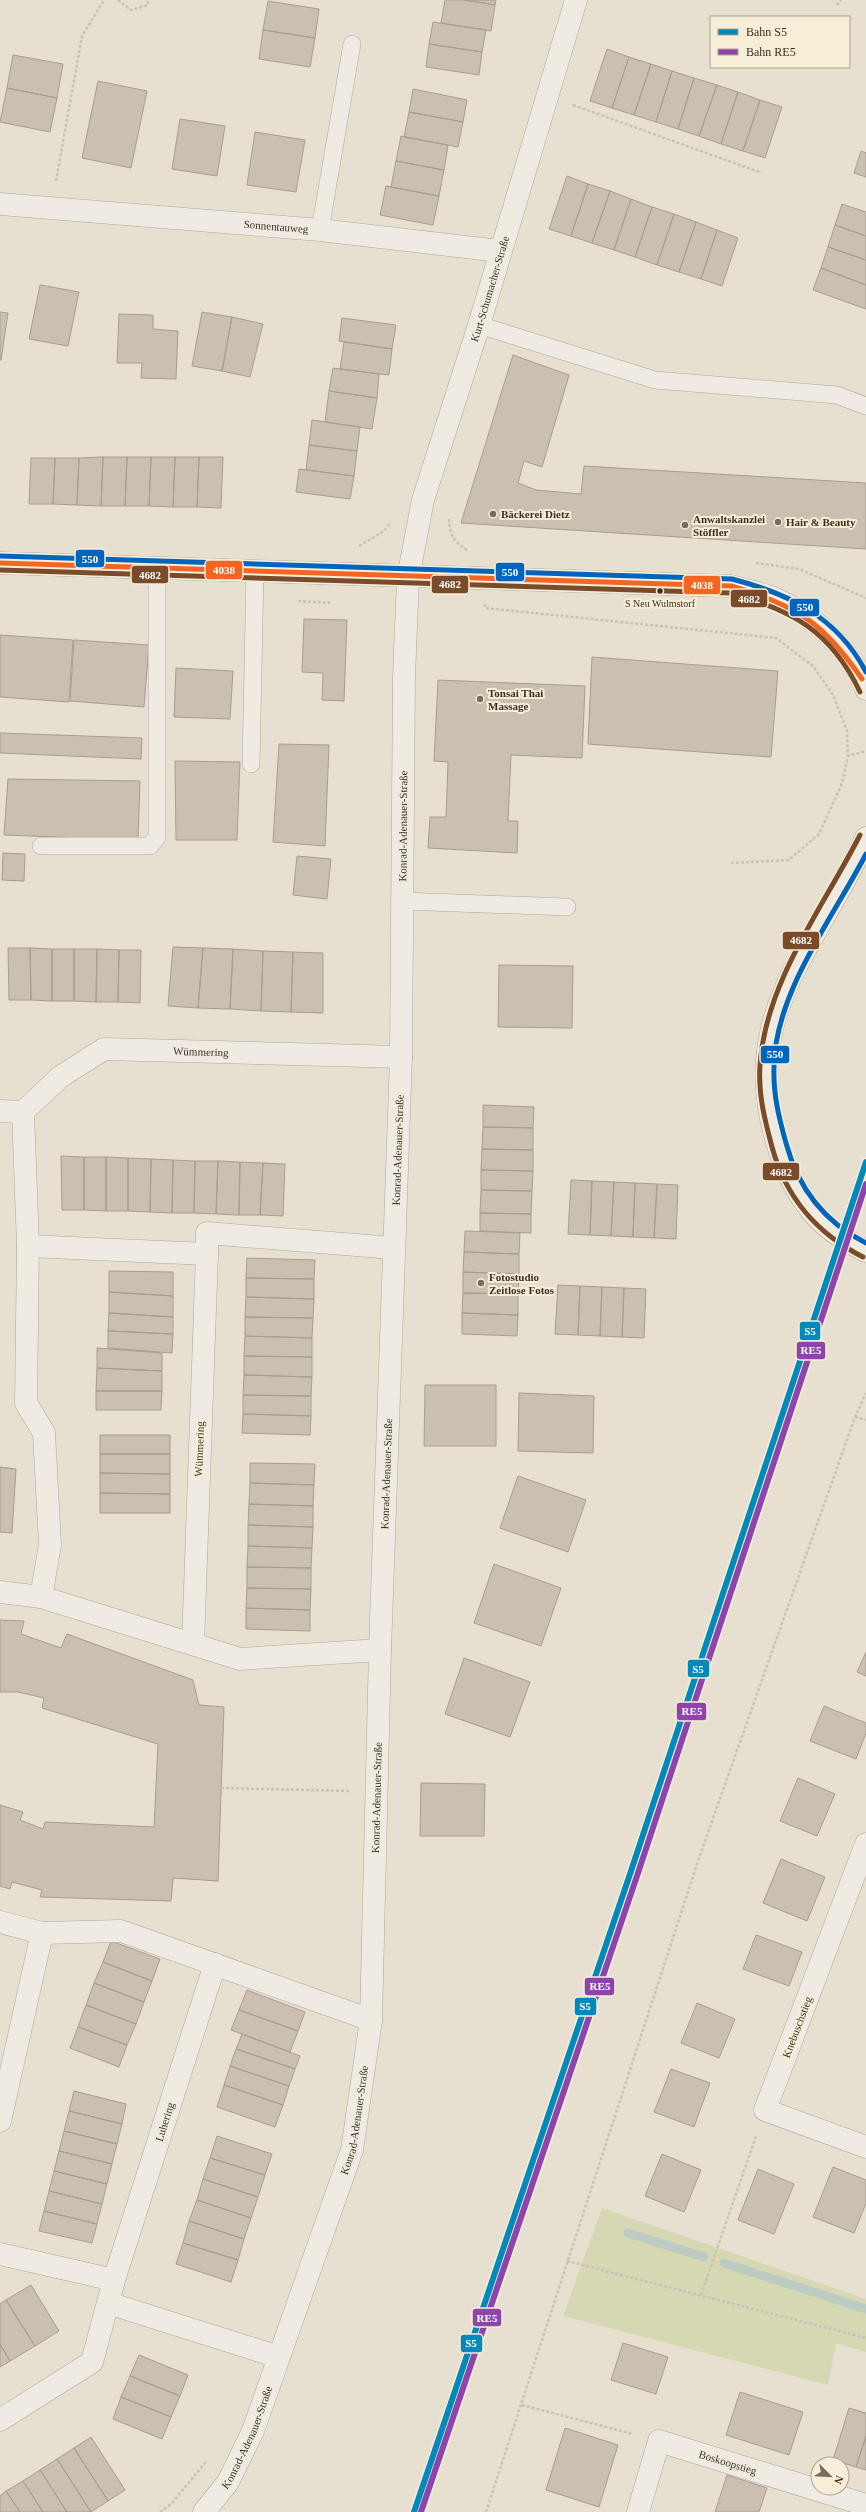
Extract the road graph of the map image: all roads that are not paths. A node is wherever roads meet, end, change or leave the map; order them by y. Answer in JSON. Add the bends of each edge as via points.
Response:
{"nodes":[{"id":1,"x":576,"y":0,"type":"edge"},
{"id":2,"x":352,"y":44,"type":"dead end"},
{"id":3,"x":0,"y":204,"type":"edge"},
{"id":4,"x":320,"y":230,"type":"junction"},
{"id":5,"x":500,"y":251,"type":"junction"},
{"id":6,"x":479,"y":325,"type":"junction"},
{"id":7,"x":866,"y":406,"type":"edge"},
{"id":8,"x":0,"y":563,"type":"edge"},
{"id":9,"x":157,"y":568,"type":"junction"},
{"id":10,"x":255,"y":572,"type":"junction"},
{"id":11,"x":408,"y":578,"type":"junction"},
{"id":12,"x":865,"y":682,"type":"edge"},
{"id":13,"x":251,"y":764,"type":"dead end"},
{"id":14,"x":866,"y":838,"type":"edge"},
{"id":15,"x":41,"y":846,"type":"dead end"},
{"id":16,"x":402,"y":901,"type":"junction"},
{"id":17,"x":567,"y":907,"type":"dead end"},
{"id":18,"x":401,"y":1057,"type":"junction"},
{"id":19,"x":0,"y":1111,"type":"edge"},
{"id":20,"x":23,"y":1112,"type":"junction"},
{"id":21,"x":28,"y":1246,"type":"junction"},
{"id":22,"x":393,"y":1248,"type":"junction"},
{"id":23,"x":866,"y":1250,"type":"edge"},
{"id":24,"x":207,"y":1254,"type":"junction"},
{"id":25,"x":0,"y":1592,"type":"edge"},
{"id":26,"x":41,"y":1597,"type":"junction"},
{"id":27,"x":192,"y":1644,"type":"junction"},
{"id":28,"x":380,"y":1650,"type":"junction"},
{"id":29,"x":866,"y":1844,"type":"edge"},
{"id":30,"x":0,"y":1922,"type":"edge"},
{"id":31,"x":42,"y":1933,"type":"junction"},
{"id":32,"x":215,"y":1964,"type":"junction"},
{"id":33,"x":371,"y":2020,"type":"junction"},
{"id":34,"x":0,"y":2121,"type":"edge"},
{"id":35,"x":866,"y":2147,"type":"edge"},
{"id":36,"x":0,"y":2254,"type":"edge"},
{"id":37,"x":114,"y":2280,"type":"junction"},
{"id":38,"x":108,"y":2303,"type":"junction"},
{"id":39,"x":279,"y":2357,"type":"junction"},
{"id":40,"x":0,"y":2420,"type":"edge"},
{"id":41,"x":866,"y":2505,"type":"edge"},
{"id":42,"x":204,"y":2512,"type":"edge"},
{"id":43,"x":638,"y":2512,"type":"edge"}],
"edges":[{"from":1,"to":5,"type":"street","name":"Kurt-Schumacher-Straße"},
{"from":2,"to":4,"type":"lane"},
{"from":3,"to":4,"type":"street","name":"Sonnentauweg"},
{"from":4,"to":5,"type":"street","name":"Sonnentauweg"},
{"from":5,"to":6,"type":"street","name":"Kurt-Schumacher-Straße"},
{"from":6,"to":7,"type":"lane","via":[[655,380],[837,395]]},
{"from":6,"to":11,"type":"street","name":"Kurt-Schumacher-Straße","via":[[423,500]]},
{"from":8,"to":9,"type":"street"},
{"from":9,"to":10,"type":"street"},
{"from":9,"to":15,"type":"lane","via":[[157,837],[150,846]]},
{"from":10,"to":11,"type":"street"},
{"from":10,"to":13,"type":"lane"},
{"from":11,"to":12,"type":"street","via":[[585,580],[731,586],[775,599],[807,616],[834,640]]},
{"from":11,"to":16,"type":"street","name":"Konrad-Adenauer-Straße","via":[[404,677]]},
{"from":14,"to":23,"type":"street","via":[[784,988],[773,1020],[765,1058],[765,1086],[772,1131],[788,1173],[804,1201],[823,1226]]},
{"from":16,"to":17,"type":"lane"},
{"from":16,"to":18,"type":"street","name":"Konrad-Adenauer-Straße"},
{"from":18,"to":20,"type":"street","name":"Wümmering","via":[[104,1049],[60,1077]]},
{"from":18,"to":22,"type":"street","name":"Konrad-Adenauer-Straße"},
{"from":19,"to":20,"type":"street"},
{"from":20,"to":21,"type":"street"},
{"from":21,"to":24,"type":"street"},
{"from":21,"to":26,"type":"street","via":[[26,1403],[44,1433],[50,1545]]},
{"from":22,"to":24,"type":"street","name":"Wümmering","via":[[207,1233]]},
{"from":22,"to":28,"type":"street","name":"Konrad-Adenauer-Straße"},
{"from":24,"to":27,"type":"street","name":"Wümmering"},
{"from":25,"to":26,"type":"street"},
{"from":26,"to":27,"type":"street"},
{"from":27,"to":28,"type":"street","via":[[240,1659]]},
{"from":28,"to":33,"type":"street","name":"Konrad-Adenauer-Straße"},
{"from":29,"to":35,"type":"street","name":"Knebuschstieg","via":[[765,2110]]},
{"from":30,"to":31,"type":"street"},
{"from":31,"to":32,"type":"street","via":[[121,1931]]},
{"from":31,"to":34,"type":"street"},
{"from":32,"to":33,"type":"street"},
{"from":32,"to":37,"type":"street","name":"Luhering"},
{"from":33,"to":39,"type":"street","name":"Konrad-Adenauer-Straße","via":[[352,2150]]},
{"from":36,"to":37,"type":"street"},
{"from":37,"to":38,"type":"street","name":"Luhering"},
{"from":38,"to":39,"type":"street"},
{"from":38,"to":40,"type":"street","name":"Luhering","via":[[92,2362]]},
{"from":39,"to":42,"type":"street","name":"Konrad-Adenauer-Straße","via":[[241,2459],[216,2500]]},
{"from":41,"to":43,"type":"street","name":"Boskoopstieg","via":[[659,2441]]}]}
